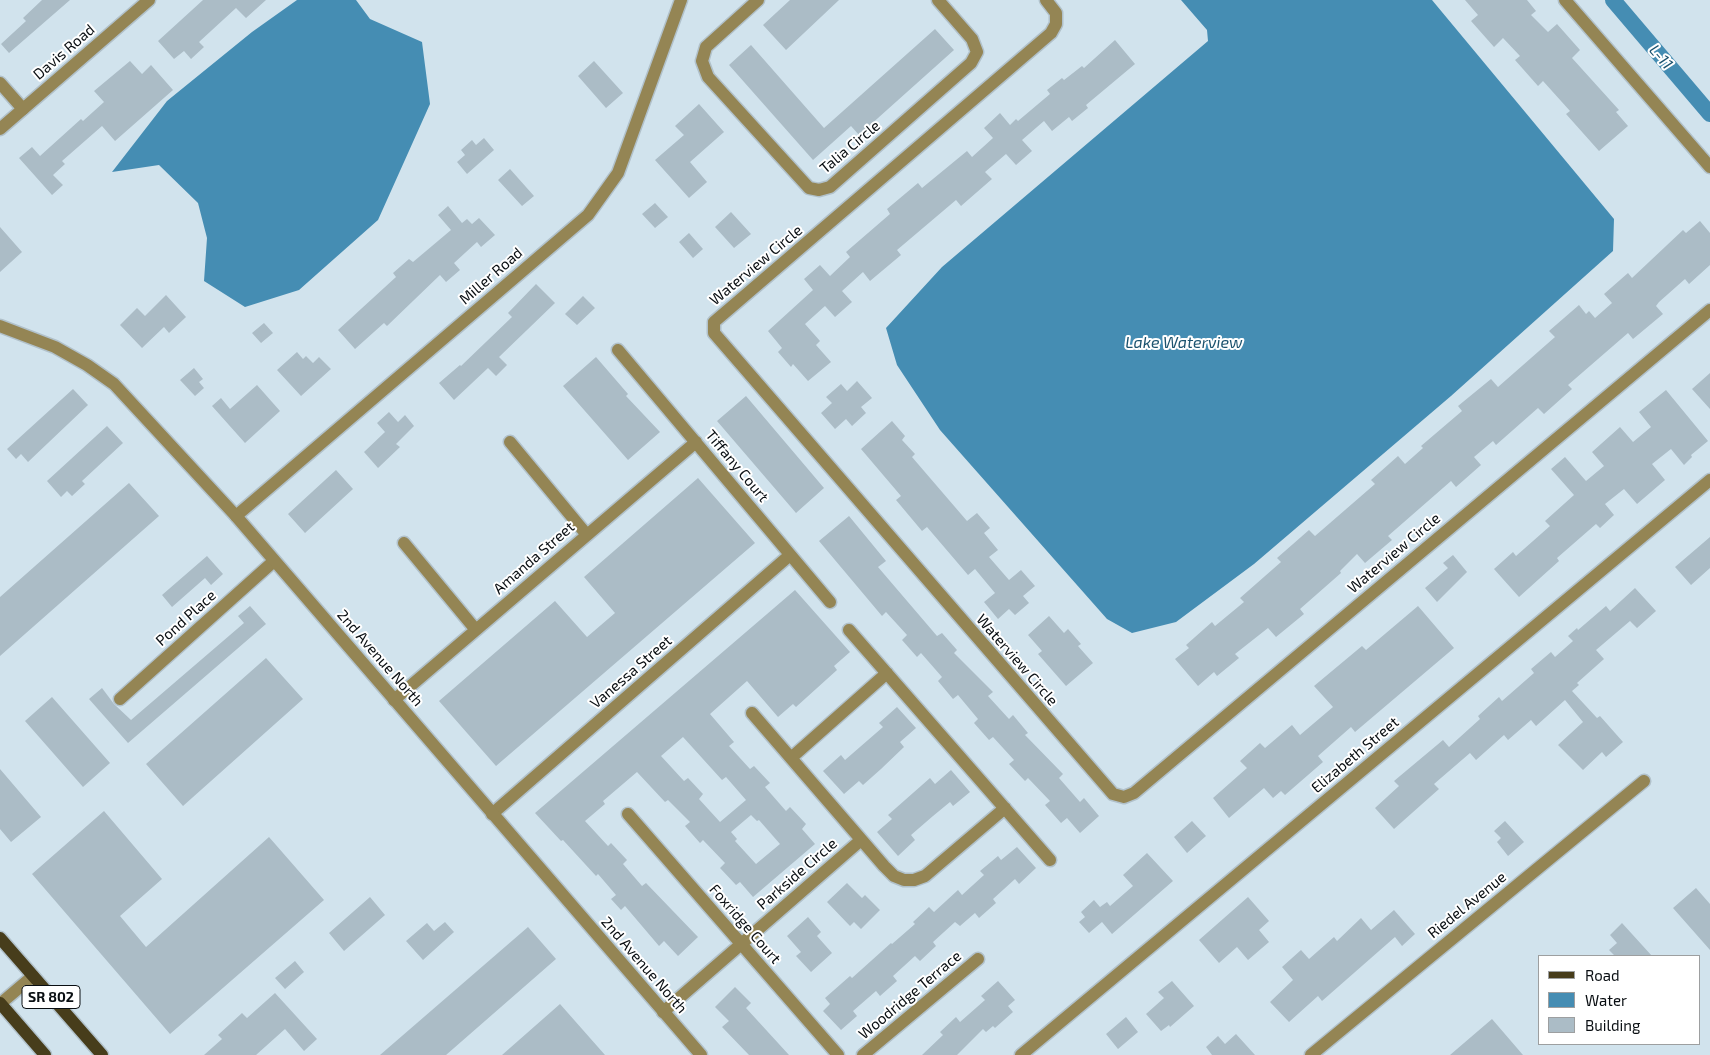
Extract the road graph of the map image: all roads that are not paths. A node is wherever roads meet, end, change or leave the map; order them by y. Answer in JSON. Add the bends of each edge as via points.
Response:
{"nodes":[{"id":1,"x":149,"y":0,"type":"edge"},
{"id":2,"x":681,"y":0,"type":"edge"},
{"id":3,"x":758,"y":0,"type":"edge"},
{"id":4,"x":938,"y":0,"type":"edge"},
{"id":5,"x":1046,"y":0,"type":"edge"},
{"id":6,"x":1565,"y":0,"type":"edge"},
{"id":7,"x":0,"y":83,"type":"edge"},
{"id":8,"x":23,"y":109,"type":"junction"},
{"id":9,"x":0,"y":129,"type":"edge"},
{"id":10,"x":1710,"y":167,"type":"edge"},
{"id":11,"x":1710,"y":310,"type":"edge"},
{"id":12,"x":0,"y":326,"type":"edge"},
{"id":13,"x":618,"y":350,"type":"dead end"},
{"id":14,"x":510,"y":442,"type":"dead end"},
{"id":15,"x":696,"y":442,"type":"junction"},
{"id":16,"x":1710,"y":480,"type":"edge"},
{"id":17,"x":236,"y":516,"type":"junction"},
{"id":18,"x":587,"y":535,"type":"junction"},
{"id":19,"x":404,"y":543,"type":"dead end"},
{"id":20,"x":790,"y":555,"type":"junction"},
{"id":21,"x":274,"y":561,"type":"junction"},
{"id":22,"x":830,"y":602,"type":"dead end"},
{"id":23,"x":476,"y":630,"type":"junction"},
{"id":24,"x":849,"y":630,"type":"dead end"},
{"id":25,"x":887,"y":673,"type":"junction"},
{"id":26,"x":120,"y":699,"type":"dead end"},
{"id":27,"x":394,"y":700,"type":"junction"},
{"id":28,"x":752,"y":713,"type":"dead end"},
{"id":29,"x":791,"y":758,"type":"junction"},
{"id":30,"x":1644,"y":781,"type":"dead end"},
{"id":31,"x":1005,"y":808,"type":"junction"},
{"id":32,"x":492,"y":814,"type":"junction"},
{"id":33,"x":628,"y":814,"type":"dead end"},
{"id":34,"x":861,"y":840,"type":"junction"},
{"id":35,"x":1050,"y":860,"type":"dead end"},
{"id":36,"x":0,"y":938,"type":"edge"},
{"id":37,"x":742,"y":944,"type":"junction"},
{"id":38,"x":978,"y":959,"type":"dead end"},
{"id":39,"x":33,"y":976,"type":"junction"},
{"id":40,"x":0,"y":1004,"type":"edge"},
{"id":41,"x":663,"y":1012,"type":"junction"},
{"id":42,"x":45,"y":1055,"type":"edge"},
{"id":43,"x":102,"y":1055,"type":"edge"},
{"id":44,"x":701,"y":1055,"type":"edge"},
{"id":45,"x":838,"y":1055,"type":"edge"},
{"id":46,"x":863,"y":1055,"type":"edge"},
{"id":47,"x":1021,"y":1055,"type":"edge"},
{"id":48,"x":1311,"y":1055,"type":"edge"}],
"edges":[{"from":1,"to":8,"type":"street","name":"Davis Road"},
{"from":2,"to":17,"type":"street","name":"Miller Road","via":[[618,173],[588,215]]},
{"from":3,"to":4,"type":"street","name":"Talia Circle","via":[[706,47],[702,61],[714,84],[809,188],[819,190],[830,187],[971,63],[977,52],[972,40]]},
{"from":5,"to":11,"type":"street","name":"Waterview Circle","via":[[1056,13],[1056,24],[1051,33],[714,322],[714,333],[1114,794],[1124,797],[1134,793]]},
{"from":6,"to":10,"type":"street"},
{"from":7,"to":8,"type":"street"},
{"from":8,"to":9,"type":"street","name":"Davis Road"},
{"from":12,"to":17,"type":"street","name":"2nd Avenue North","via":[[55,347],[114,384]]},
{"from":13,"to":15,"type":"street","name":"Tiffany Court"},
{"from":14,"to":18,"type":"street"},
{"from":15,"to":18,"type":"street","name":"Amanda Street"},
{"from":15,"to":20,"type":"street","name":"Tiffany Court"},
{"from":16,"to":47,"type":"street","name":"Elizabeth Street"},
{"from":17,"to":21,"type":"street","name":"2nd Avenue North"},
{"from":18,"to":23,"type":"street","name":"Amanda Street"},
{"from":19,"to":23,"type":"street"},
{"from":20,"to":22,"type":"street","name":"Tiffany Court"},
{"from":20,"to":32,"type":"street","name":"Vanessa Street"},
{"from":21,"to":26,"type":"street","name":"Pond Place"},
{"from":21,"to":27,"type":"street","name":"2nd Avenue North"},
{"from":23,"to":27,"type":"street","name":"Amanda Street"},
{"from":24,"to":25,"type":"street"},
{"from":25,"to":29,"type":"street"},
{"from":25,"to":31,"type":"street"},
{"from":27,"to":32,"type":"street","name":"2nd Avenue North"},
{"from":28,"to":29,"type":"street","name":"Parkside Circle"},
{"from":29,"to":34,"type":"street","name":"Parkside Circle"},
{"from":30,"to":48,"type":"street","name":"Riedel Avenue"},
{"from":31,"to":34,"type":"street","name":"Parkside Circle","via":[[926,876],[914,880],[894,876]]},
{"from":31,"to":35,"type":"street"},
{"from":32,"to":41,"type":"street","name":"2nd Avenue North"},
{"from":33,"to":37,"type":"street","name":"Foxridge Court"},
{"from":34,"to":37,"type":"street","name":"Parkside Circle"},
{"from":36,"to":39,"type":"main road","number":"SR 802"},
{"from":37,"to":41,"type":"street","name":"Parkside Circle"},
{"from":37,"to":45,"type":"street","name":"Foxridge Court"},
{"from":38,"to":46,"type":"street","name":"Woodridge Terrace"},
{"from":39,"to":40,"type":"street"},
{"from":39,"to":43,"type":"main road","number":"SR 802"},
{"from":40,"to":42,"type":"main road","number":"SR 802"},
{"from":41,"to":44,"type":"street","name":"2nd Avenue North"}]}
